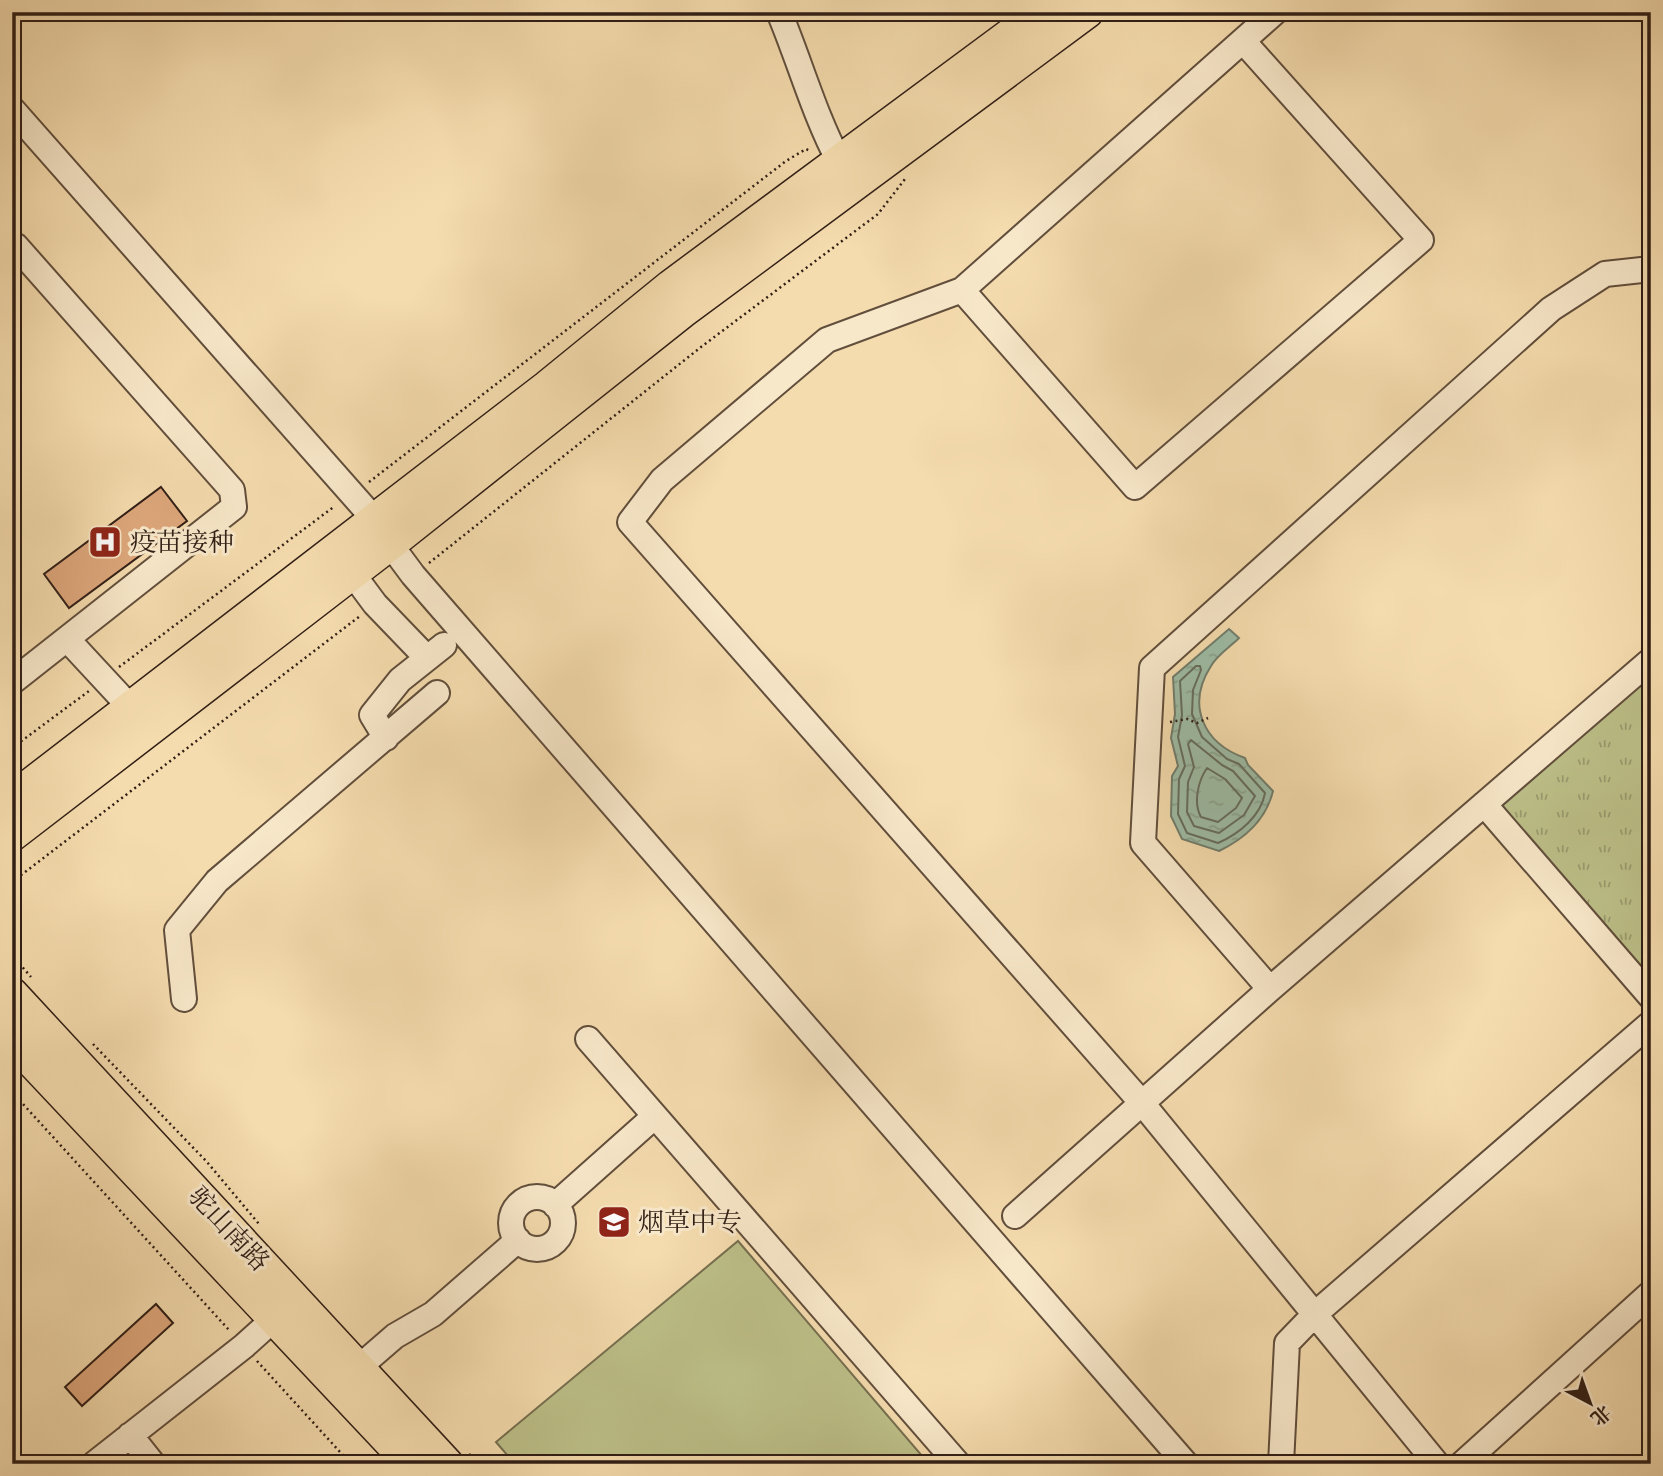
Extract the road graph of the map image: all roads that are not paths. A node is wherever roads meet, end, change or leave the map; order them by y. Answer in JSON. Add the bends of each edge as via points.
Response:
{"nodes":[{"id":1,"x":779,"y":12,"type":"edge"},
{"id":2,"x":1041,"y":12,"type":"edge"},
{"id":3,"x":1087,"y":12,"type":"edge"},
{"id":4,"x":1275,"y":12,"type":"edge"},
{"id":5,"x":1243,"y":41,"type":"junction"},
{"id":6,"x":12,"y":109,"type":"edge"},
{"id":7,"x":839,"y":161,"type":"junction"},
{"id":8,"x":12,"y":249,"type":"edge"},
{"id":9,"x":1651,"y":269,"type":"edge"},
{"id":10,"x":962,"y":290,"type":"junction"},
{"id":11,"x":383,"y":532,"type":"junction"},
{"id":12,"x":352,"y":573,"type":"junction"},
{"id":13,"x":67,"y":639,"type":"junction"},
{"id":14,"x":1651,"y":660,"type":"edge"},
{"id":15,"x":12,"y":682,"type":"edge"},
{"id":16,"x":437,"y":692,"type":"dead end"},
{"id":17,"x":131,"y":708,"type":"junction"},
{"id":18,"x":387,"y":738,"type":"junction"},
{"id":19,"x":12,"y":799,"type":"edge"},
{"id":20,"x":1484,"y":804,"type":"junction"},
{"id":21,"x":15,"y":833,"type":"edge"},
{"id":22,"x":1270,"y":989,"type":"junction"},
{"id":23,"x":12,"y":994,"type":"edge"},
{"id":24,"x":1651,"y":996,"type":"edge"},
{"id":25,"x":184,"y":999,"type":"dead end"},
{"id":26,"x":1651,"y":1023,"type":"edge"},
{"id":27,"x":588,"y":1039,"type":"dead end"},
{"id":28,"x":12,"y":1040,"type":"edge"},
{"id":29,"x":1142,"y":1103,"type":"junction"},
{"id":30,"x":656,"y":1116,"type":"junction"},
{"id":31,"x":555,"y":1205,"type":"junction"},
{"id":32,"x":1015,"y":1216,"type":"dead end"},
{"id":33,"x":518,"y":1240,"type":"junction"},
{"id":34,"x":1651,"y":1293,"type":"edge"},
{"id":35,"x":284,"y":1309,"type":"junction"},
{"id":36,"x":1315,"y":1314,"type":"junction"},
{"id":37,"x":358,"y":1368,"type":"junction"},
{"id":38,"x":130,"y":1436,"type":"junction"},
{"id":39,"x":94,"y":1464,"type":"edge"},
{"id":40,"x":153,"y":1464,"type":"edge"},
{"id":41,"x":411,"y":1464,"type":"edge"},
{"id":42,"x":447,"y":1464,"type":"edge"},
{"id":43,"x":958,"y":1464,"type":"edge"},
{"id":44,"x":1186,"y":1464,"type":"edge"},
{"id":45,"x":1281,"y":1464,"type":"edge"},
{"id":46,"x":1437,"y":1464,"type":"edge"},
{"id":47,"x":1462,"y":1464,"type":"edge"}],
"edges":[{"from":1,"to":7,"type":"street","via":[[823,131]]},
{"from":2,"to":7,"type":"main road"},
{"from":3,"to":11,"type":"main road"},
{"from":4,"to":5,"type":"street"},
{"from":5,"to":10,"type":"street"},
{"from":5,"to":10,"type":"street","via":[[1421,240],[1135,487]]},
{"from":6,"to":11,"type":"street"},
{"from":7,"to":11,"type":"main road","via":[[670,286]]},
{"from":8,"to":13,"type":"street","via":[[16,246],[232,490],[234,507]]},
{"from":9,"to":22,"type":"street","via":[[1605,274],[1551,309],[1153,667],[1143,842]]},
{"from":10,"to":29,"type":"street","via":[[827,340],[662,480],[630,522]]},
{"from":11,"to":12,"type":"main road"},
{"from":11,"to":17,"type":"main road"},
{"from":11,"to":44,"type":"street","via":[[413,575]]},
{"from":12,"to":18,"type":"street","via":[[375,604],[435,651],[400,680],[372,715]]},
{"from":12,"to":21,"type":"main road"},
{"from":13,"to":15,"type":"street"},
{"from":13,"to":17,"type":"street"},
{"from":14,"to":20,"type":"street"},
{"from":16,"to":18,"type":"street"},
{"from":17,"to":19,"type":"main road"},
{"from":18,"to":25,"type":"street","via":[[217,881],[177,930]]},
{"from":20,"to":22,"type":"street"},
{"from":20,"to":24,"type":"street"},
{"from":22,"to":29,"type":"street"},
{"from":23,"to":35,"type":"main road","name":"驼山南路"},
{"from":26,"to":36,"type":"street"},
{"from":27,"to":30,"type":"street"},
{"from":28,"to":35,"type":"main road","name":"驼山南路"},
{"from":29,"to":32,"type":"street"},
{"from":29,"to":36,"type":"street"},
{"from":30,"to":31,"type":"street"},
{"from":30,"to":43,"type":"street"},
{"from":31,"to":33,"type":"street","via":[[562,1225],[555,1240],[541,1248]]},
{"from":31,"to":33,"type":"street","via":[[537,1197],[521,1202],[511,1225]]},
{"from":33,"to":37,"type":"street","via":[[433,1314],[395,1336]]},
{"from":34,"to":47,"type":"street"},
{"from":35,"to":37,"type":"main road","name":"驼山南路"},
{"from":35,"to":38,"type":"street"},
{"from":35,"to":41,"type":"main road","name":"驼山南路"},
{"from":36,"to":45,"type":"street","via":[[1287,1343]]},
{"from":36,"to":46,"type":"street"},
{"from":37,"to":42,"type":"main road","name":"驼山南路"},
{"from":38,"to":39,"type":"street"},
{"from":38,"to":40,"type":"street"}]}
